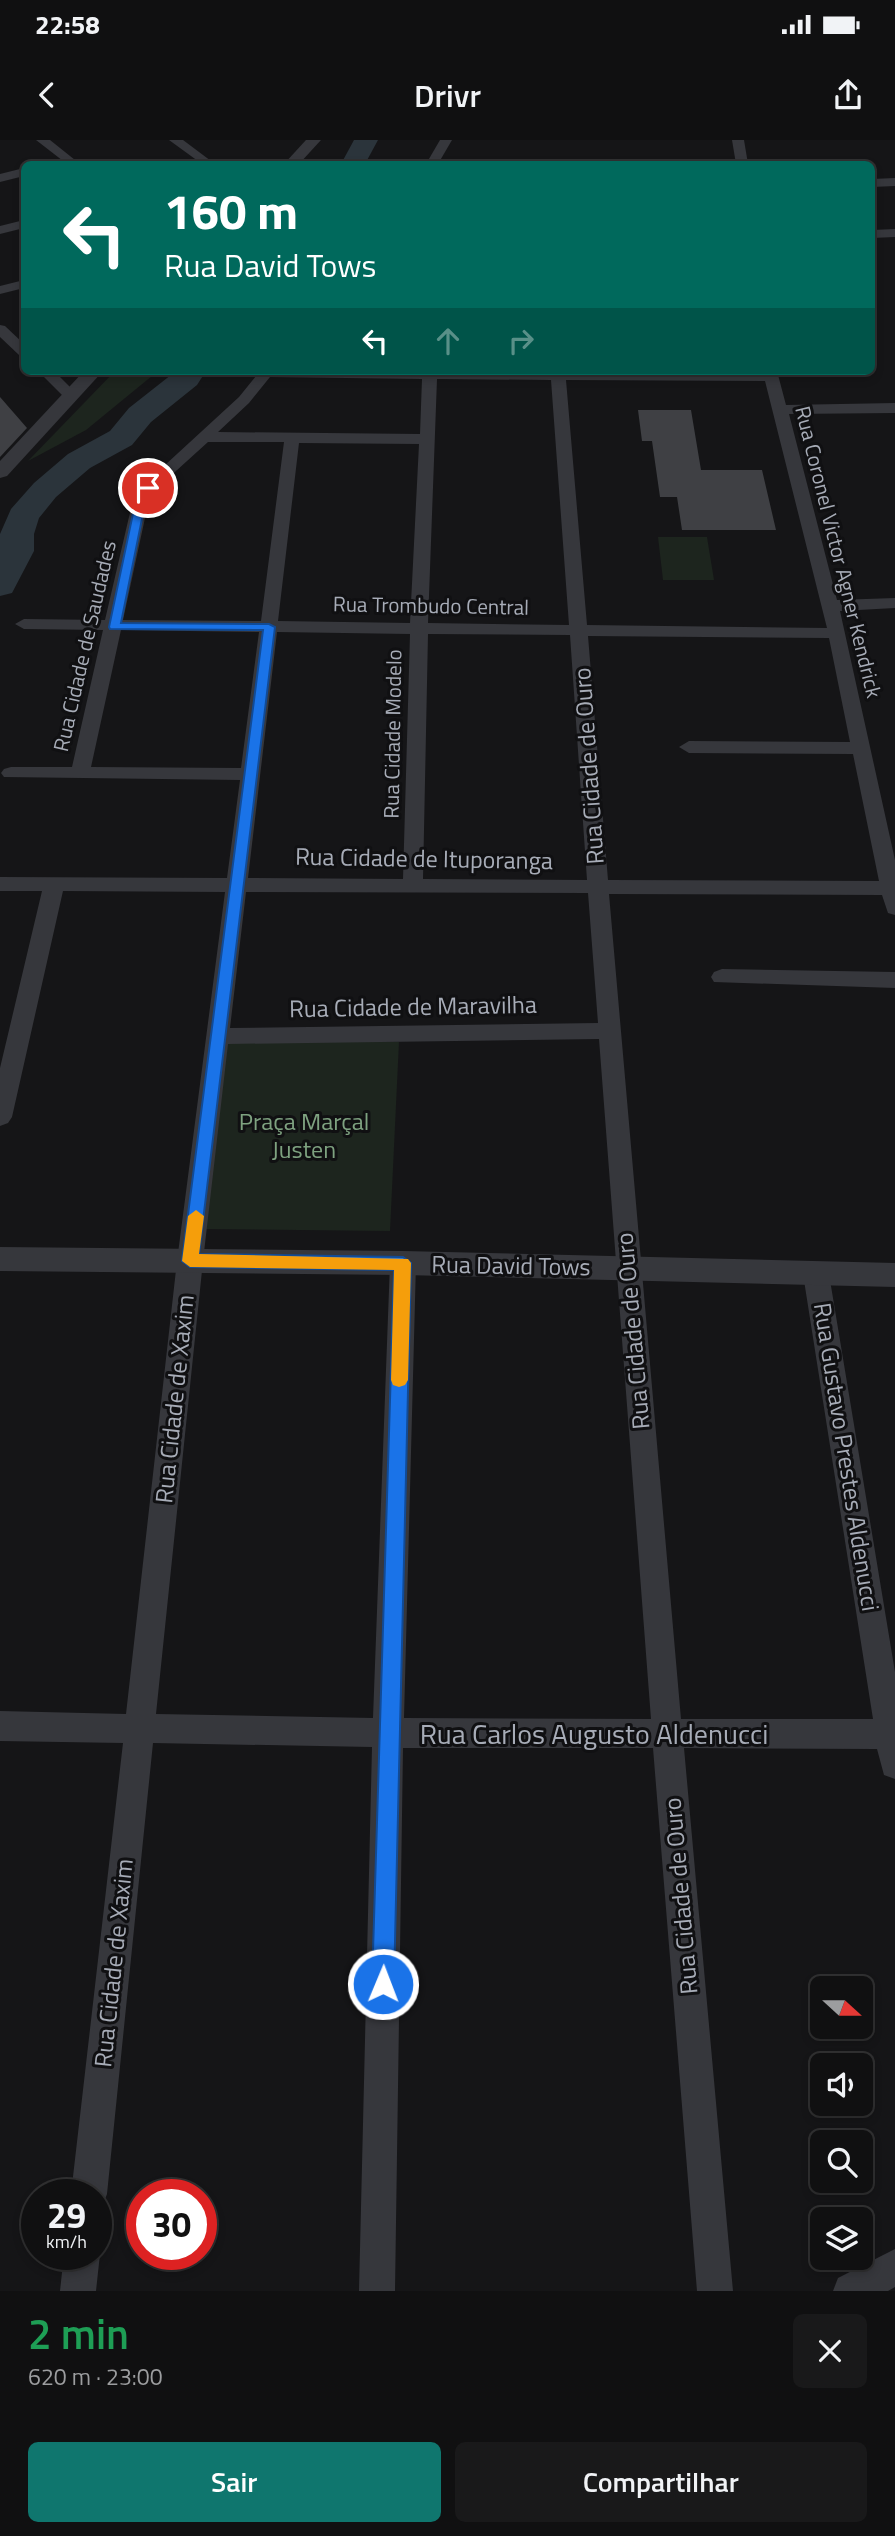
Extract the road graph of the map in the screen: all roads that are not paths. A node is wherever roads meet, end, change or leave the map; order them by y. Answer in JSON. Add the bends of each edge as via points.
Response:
{"nodes":[{"id":1,"x":42,"y":140,"type":"edge"},
{"id":2,"x":175,"y":140,"type":"edge"},
{"id":3,"x":314,"y":140,"type":"edge"},
{"id":4,"x":446,"y":140,"type":"edge"},
{"id":5,"x":738,"y":140,"type":"edge"},
{"id":6,"x":69,"y":161,"type":"edge"},
{"id":7,"x":205,"y":161,"type":"edge"},
{"id":8,"x":294,"y":161,"type":"edge"},
{"id":9,"x":434,"y":161,"type":"edge"},
{"id":10,"x":742,"y":161,"type":"edge"},
{"id":11,"x":21,"y":173,"type":"edge"},
{"id":12,"x":0,"y":178,"type":"edge"},
{"id":13,"x":895,"y":182,"type":"edge"},
{"id":14,"x":875,"y":183,"type":"edge"},
{"id":15,"x":21,"y":225,"type":"edge"},
{"id":16,"x":0,"y":230,"type":"edge"},
{"id":17,"x":895,"y":233,"type":"edge"},
{"id":18,"x":875,"y":234,"type":"edge"},
{"id":19,"x":21,"y":285,"type":"edge"},
{"id":20,"x":0,"y":290,"type":"edge"},
{"id":21,"x":0,"y":329,"type":"edge"},
{"id":22,"x":21,"y":349,"type":"edge"},
{"id":23,"x":49,"y":375,"type":"edge"},
{"id":24,"x":90,"y":375,"type":"edge"},
{"id":25,"x":265,"y":375,"type":"edge"},
{"id":26,"x":430,"y":375,"type":"edge"},
{"id":27,"x":558,"y":375,"type":"edge"},
{"id":28,"x":770,"y":375,"type":"edge"},
{"id":29,"x":71,"y":396,"type":"junction"},
{"id":30,"x":895,"y":408,"type":"edge"},
{"id":31,"x":780,"y":410,"type":"junction"},
{"id":32,"x":204,"y":437,"type":"junction"},
{"id":33,"x":292,"y":439,"type":"junction"},
{"id":34,"x":427,"y":439,"type":"junction"},
{"id":35,"x":0,"y":472,"type":"edge"},
{"id":36,"x":895,"y":603,"type":"edge"},
{"id":37,"x":829,"y":606,"type":"junction"},
{"id":38,"x":24,"y":624,"type":"dead end"},
{"id":39,"x":114,"y":627,"type":"junction"},
{"id":40,"x":269,"y":627,"type":"junction"},
{"id":41,"x":418,"y":629,"type":"junction"},
{"id":42,"x":578,"y":630,"type":"junction"},
{"id":43,"x":837,"y":633,"type":"junction"},
{"id":44,"x":689,"y":747,"type":"dead end"},
{"id":45,"x":861,"y":748,"type":"junction"},
{"id":46,"x":11,"y":773,"type":"dead end"},
{"id":47,"x":80,"y":773,"type":"junction"},
{"id":48,"x":250,"y":774,"type":"junction"},
{"id":49,"x":237,"y":883,"type":"junction"},
{"id":50,"x":0,"y":884,"type":"edge"},
{"id":51,"x":54,"y":885,"type":"junction"},
{"id":52,"x":413,"y":885,"type":"junction"},
{"id":53,"x":598,"y":887,"type":"junction"},
{"id":54,"x":889,"y":888,"type":"junction"},
{"id":55,"x":895,"y":908,"type":"edge"},
{"id":56,"x":722,"y":977,"type":"dead end"},
{"id":57,"x":895,"y":980,"type":"edge"},
{"id":58,"x":609,"y":1031,"type":"junction"},
{"id":59,"x":218,"y":1036,"type":"junction"},
{"id":60,"x":0,"y":1117,"type":"edge"},
{"id":61,"x":0,"y":1259,"type":"edge"},
{"id":62,"x":190,"y":1261,"type":"junction"},
{"id":63,"x":403,"y":1263,"type":"junction"},
{"id":64,"x":628,"y":1269,"type":"junction"},
{"id":65,"x":816,"y":1274,"type":"junction"},
{"id":66,"x":895,"y":1275,"type":"edge"},
{"id":67,"x":0,"y":1726,"type":"edge"},
{"id":68,"x":139,"y":1730,"type":"junction"},
{"id":69,"x":388,"y":1733,"type":"junction"},
{"id":70,"x":667,"y":1735,"type":"junction"},
{"id":71,"x":893,"y":1744,"type":"edge"},
{"id":72,"x":91,"y":2179,"type":"edge"},
{"id":73,"x":895,"y":2267,"type":"edge"},
{"id":74,"x":80,"y":2270,"type":"edge"},
{"id":75,"x":78,"y":2291,"type":"edge"},
{"id":76,"x":377,"y":2291,"type":"edge"},
{"id":77,"x":715,"y":2291,"type":"edge"},
{"id":78,"x":851,"y":2291,"type":"edge"}],
"edges":[{"from":1,"to":6,"type":"street"},
{"from":2,"to":7,"type":"street"},
{"from":3,"to":8,"type":"street"},
{"from":4,"to":9,"type":"street"},
{"from":5,"to":10,"type":"street"},
{"from":11,"to":12,"type":"street"},
{"from":13,"to":14,"type":"street"},
{"from":15,"to":16,"type":"street"},
{"from":17,"to":18,"type":"street"},
{"from":19,"to":20,"type":"street"},
{"from":21,"to":22,"type":"street"},
{"from":23,"to":29,"type":"street"},
{"from":24,"to":29,"type":"street"},
{"from":25,"to":32,"type":"street","name":"Rua Cidade de Saudades"},
{"from":26,"to":34,"type":"street","name":"Rua Cidade Modelo"},
{"from":27,"to":42,"type":"street","name":"Rua Cidade de Ouro"},
{"from":28,"to":31,"type":"street","name":"Rua Coronel Victor Agner Kendrick"},
{"from":29,"to":35,"type":"street"},
{"from":30,"to":31,"type":"street"},
{"from":31,"to":37,"type":"street","name":"Rua Coronel Victor Agner Kendrick"},
{"from":32,"to":33,"type":"street"},
{"from":32,"to":39,"type":"street","name":"Rua Cidade de Saudades","via":[[148,488],[140,504]]},
{"from":33,"to":34,"type":"street"},
{"from":33,"to":40,"type":"street","name":"Rua Cidade de Xaxim"},
{"from":34,"to":41,"type":"street","name":"Rua Cidade Modelo"},
{"from":36,"to":37,"type":"street"},
{"from":37,"to":43,"type":"street","name":"Rua Coronel Victor Agner Kendrick"},
{"from":38,"to":39,"type":"street","name":"Rua Trombudo Central"},
{"from":39,"to":40,"type":"street","name":"Rua Trombudo Central"},
{"from":39,"to":47,"type":"street","name":"Rua Cidade de Saudades"},
{"from":40,"to":41,"type":"street","name":"Rua Trombudo Central"},
{"from":40,"to":48,"type":"street","name":"Rua Cidade de Xaxim"},
{"from":41,"to":42,"type":"street","name":"Rua Trombudo Central"},
{"from":41,"to":52,"type":"street","name":"Rua Cidade Modelo"},
{"from":42,"to":43,"type":"street","name":"Rua Trombudo Central"},
{"from":42,"to":53,"type":"street","name":"Rua Cidade de Ouro"},
{"from":43,"to":45,"type":"street","name":"Rua Coronel Victor Agner Kendrick"},
{"from":44,"to":45,"type":"street"},
{"from":45,"to":54,"type":"street","name":"Rua Coronel Victor Agner Kendrick"},
{"from":46,"to":47,"type":"street"},
{"from":47,"to":48,"type":"street"},
{"from":48,"to":49,"type":"street","name":"Rua Cidade de Xaxim"},
{"from":49,"to":51,"type":"street","name":"Rua Cidade de Ituporanga"},
{"from":49,"to":52,"type":"street","name":"Rua Cidade de Ituporanga"},
{"from":49,"to":59,"type":"street","name":"Rua Cidade de Xaxim"},
{"from":50,"to":51,"type":"street","name":"Rua Cidade de Ituporanga"},
{"from":51,"to":60,"type":"street"},
{"from":52,"to":53,"type":"street","name":"Rua Cidade de Ituporanga"},
{"from":53,"to":54,"type":"street","name":"Rua Cidade de Ituporanga"},
{"from":53,"to":58,"type":"street","name":"Rua Cidade de Ouro"},
{"from":54,"to":55,"type":"street","name":"Rua Coronel Victor Agner Kendrick"},
{"from":56,"to":57,"type":"street"},
{"from":58,"to":59,"type":"street","name":"Rua Cidade de Maravilha"},
{"from":58,"to":64,"type":"street","name":"Rua Cidade de Ouro"},
{"from":59,"to":62,"type":"street","name":"Rua Cidade de Xaxim"},
{"from":61,"to":62,"type":"street","name":"Rua David Tows"},
{"from":62,"to":63,"type":"street","name":"Rua David Tows"},
{"from":62,"to":68,"type":"street","name":"Rua Cidade de Xaxim"},
{"from":63,"to":64,"type":"street","name":"Rua David Tows"},
{"from":63,"to":69,"type":"street"},
{"from":64,"to":65,"type":"street","name":"Rua David Tows"},
{"from":64,"to":70,"type":"street","name":"Rua Cidade de Ouro"},
{"from":65,"to":66,"type":"street","name":"Rua David Tows"},
{"from":65,"to":71,"type":"street","name":"Rua Gustavo Prestes Aldenucci"},
{"from":67,"to":68,"type":"street","name":"Rua Carlos Augusto Aldenucci"},
{"from":68,"to":69,"type":"street","name":"Rua Carlos Augusto Aldenucci"},
{"from":68,"to":72,"type":"street","name":"Rua Cidade de Xaxim"},
{"from":69,"to":70,"type":"street","name":"Rua Carlos Augusto Aldenucci"},
{"from":69,"to":76,"type":"street"},
{"from":70,"to":71,"type":"street","name":"Rua Carlos Augusto Aldenucci"},
{"from":70,"to":77,"type":"street","name":"Rua Cidade de Ouro"},
{"from":73,"to":78,"type":"street"},
{"from":74,"to":75,"type":"street"}]}
